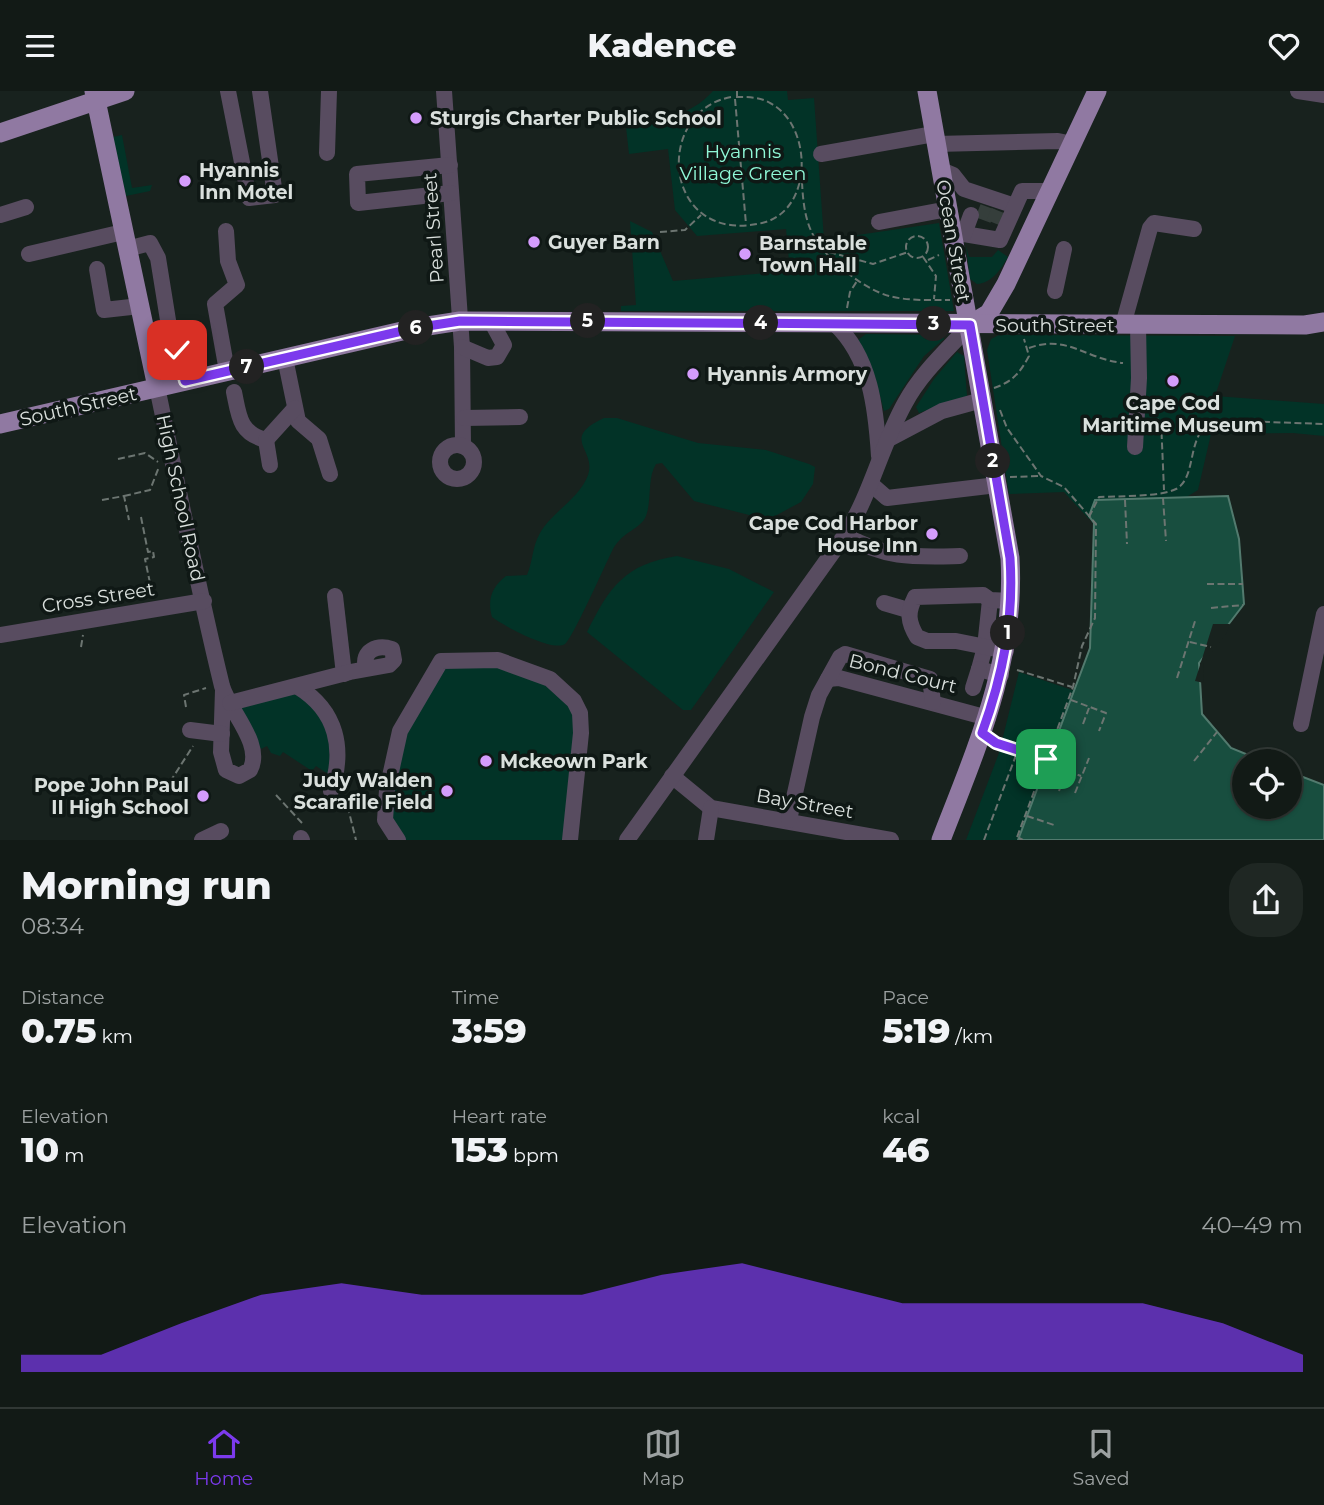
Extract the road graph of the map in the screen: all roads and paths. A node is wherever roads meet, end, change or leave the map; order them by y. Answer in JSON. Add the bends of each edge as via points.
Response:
{"nodes":[{"id":1,"x":125,"y":91,"type":"edge"},
{"id":2,"x":228,"y":91,"type":"edge"},
{"id":3,"x":260,"y":91,"type":"edge"},
{"id":4,"x":329,"y":91,"type":"edge"},
{"id":5,"x":444,"y":91,"type":"edge"},
{"id":6,"x":732,"y":91,"type":"edge"},
{"id":7,"x":737,"y":91,"type":"edge"},
{"id":8,"x":926,"y":91,"type":"edge"},
{"id":9,"x":1097,"y":91,"type":"edge"},
{"id":10,"x":1298,"y":91,"type":"edge"},
{"id":11,"x":1324,"y":95,"type":"edge"},
{"id":12,"x":95,"y":96,"type":"edge"},
{"id":13,"x":735,"y":97,"type":"junction"},
{"id":14,"x":0,"y":133,"type":"edge"},
{"id":15,"x":935,"y":139,"type":"junction"},
{"id":16,"x":1073,"y":144,"type":"junction"},
{"id":17,"x":327,"y":153,"type":"dead end"},
{"id":18,"x":821,"y":154,"type":"dead end"},
{"id":19,"x":450,"y":165,"type":"junction"},
{"id":20,"x":941,"y":170,"type":"junction"},
{"id":21,"x":802,"y":181,"type":"junction"},
{"id":22,"x":1050,"y":191,"type":"junction"},
{"id":23,"x":451,"y":193,"type":"junction"},
{"id":24,"x":26,"y":207,"type":"dead end"},
{"id":25,"x":948,"y":209,"type":"junction"},
{"id":26,"x":0,"y":215,"type":"edge"},
{"id":27,"x":701,"y":215,"type":"junction"},
{"id":28,"x":985,"y":217,"type":"junction"},
{"id":29,"x":879,"y":222,"type":"dead end"},
{"id":30,"x":746,"y":225,"type":"junction"},
{"id":31,"x":1194,"y":229,"type":"dead end"},
{"id":32,"x":226,"y":230,"type":"dead end"},
{"id":33,"x":660,"y":232,"type":"dead end"},
{"id":34,"x":125,"y":240,"type":"junction"},
{"id":35,"x":1024,"y":247,"type":"junction"},
{"id":36,"x":1065,"y":249,"type":"dead end"},
{"id":37,"x":828,"y":251,"type":"junction"},
{"id":38,"x":908,"y":252,"type":"junction"},
{"id":39,"x":947,"y":253,"type":"dead end"},
{"id":40,"x":29,"y":254,"type":"dead end"},
{"id":41,"x":922,"y":256,"type":"junction"},
{"id":42,"x":927,"y":261,"type":"junction"},
{"id":43,"x":97,"y":269,"type":"dead end"},
{"id":44,"x":857,"y":280,"type":"junction"},
{"id":45,"x":1006,"y":284,"type":"junction"},
{"id":46,"x":1055,"y":291,"type":"dead end"},
{"id":47,"x":959,"y":294,"type":"junction"},
{"id":48,"x":933,"y":300,"type":"junction"},
{"id":49,"x":139,"y":306,"type":"junction"},
{"id":50,"x":840,"y":318,"type":"junction"},
{"id":51,"x":460,"y":321,"type":"junction"},
{"id":52,"x":491,"y":321,"type":"junction"},
{"id":53,"x":1324,"y":322,"type":"edge"},
{"id":54,"x":1023,"y":324,"type":"junction"},
{"id":55,"x":970,"y":325,"type":"junction"},
{"id":56,"x":1130,"y":325,"type":"junction"},
{"id":57,"x":462,"y":347,"type":"junction"},
{"id":58,"x":1027,"y":348,"type":"junction"},
{"id":59,"x":285,"y":358,"type":"junction"},
{"id":60,"x":1138,"y":364,"type":"junction"},
{"id":61,"x":228,"y":371,"type":"junction"},
{"id":62,"x":185,"y":381,"type":"junction"},
{"id":63,"x":157,"y":387,"type":"junction"},
{"id":64,"x":234,"y":392,"type":"dead end"},
{"id":65,"x":992,"y":401,"type":"junction"},
{"id":66,"x":295,"y":408,"type":"junction"},
{"id":67,"x":520,"y":417,"type":"dead end"},
{"id":68,"x":464,"y":418,"type":"junction"},
{"id":69,"x":1137,"y":418,"type":"junction"},
{"id":70,"x":0,"y":424,"type":"edge"},
{"id":71,"x":1324,"y":424,"type":"edge"},
{"id":72,"x":889,"y":439,"type":"junction"},
{"id":73,"x":265,"y":440,"type":"junction"},
{"id":74,"x":463,"y":446,"type":"dead end"},
{"id":75,"x":1135,"y":447,"type":"dead end"},
{"id":76,"x":118,"y":459,"type":"dead end"},
{"id":77,"x":880,"y":461,"type":"junction"},
{"id":78,"x":270,"y":465,"type":"dead end"},
{"id":79,"x":330,"y":474,"type":"dead end"},
{"id":80,"x":1041,"y":476,"type":"junction"},
{"id":81,"x":996,"y":481,"type":"junction"},
{"id":82,"x":871,"y":484,"type":"junction"},
{"id":83,"x":1164,"y":491,"type":"junction"},
{"id":84,"x":124,"y":496,"type":"junction"},
{"id":85,"x":1163,"y":498,"type":"dead end"},
{"id":86,"x":102,"y":500,"type":"dead end"},
{"id":87,"x":1125,"y":500,"type":"dead end"},
{"id":88,"x":141,"y":517,"type":"dead end"},
{"id":89,"x":1089,"y":518,"type":"junction"},
{"id":90,"x":129,"y":520,"type":"dead end"},
{"id":91,"x":845,"y":535,"type":"junction"},
{"id":92,"x":1166,"y":541,"type":"dead end"},
{"id":93,"x":1127,"y":544,"type":"dead end"},
{"id":94,"x":960,"y":556,"type":"dead end"},
{"id":95,"x":150,"y":583,"type":"dead end"},
{"id":96,"x":1243,"y":584,"type":"dead end"},
{"id":97,"x":1208,"y":585,"type":"dead end"},
{"id":98,"x":335,"y":596,"type":"dead end"},
{"id":99,"x":990,"y":600,"type":"junction"},
{"id":100,"x":1011,"y":600,"type":"junction"},
{"id":101,"x":204,"y":601,"type":"junction"},
{"id":102,"x":884,"y":603,"type":"dead end"},
{"id":103,"x":1243,"y":605,"type":"dead end"},
{"id":104,"x":1210,"y":608,"type":"dead end"},
{"id":105,"x":908,"y":610,"type":"junction"},
{"id":106,"x":1324,"y":614,"type":"edge"},
{"id":107,"x":1196,"y":618,"type":"dead end"},
{"id":108,"x":0,"y":635,"type":"edge"},
{"id":109,"x":1189,"y":641,"type":"junction"},
{"id":110,"x":1321,"y":642,"type":"edge"},
{"id":111,"x":985,"y":647,"type":"junction"},
{"id":112,"x":1211,"y":647,"type":"dead end"},
{"id":113,"x":1003,"y":664,"type":"junction"},
{"id":114,"x":366,"y":668,"type":"dead end"},
{"id":115,"x":979,"y":669,"type":"junction"},
{"id":116,"x":344,"y":674,"type":"junction"},
{"id":117,"x":1177,"y":678,"type":"dead end"},
{"id":118,"x":828,"y":679,"type":"junction"},
{"id":119,"x":298,"y":687,"type":"junction"},
{"id":120,"x":1073,"y":687,"type":"junction"},
{"id":121,"x":973,"y":688,"type":"dead end"},
{"id":122,"x":222,"y":693,"type":"junction"},
{"id":123,"x":1072,"y":700,"type":"dead end"},
{"id":124,"x":933,"y":702,"type":"junction"},
{"id":125,"x":186,"y":707,"type":"dead end"},
{"id":126,"x":1090,"y":707,"type":"junction"},
{"id":127,"x":1083,"y":724,"type":"dead end"},
{"id":128,"x":1301,"y":724,"type":"dead end"},
{"id":129,"x":985,"y":725,"type":"junction"},
{"id":130,"x":190,"y":730,"type":"dead end"},
{"id":131,"x":1099,"y":731,"type":"dead end"},
{"id":132,"x":1217,"y":731,"type":"dead end"},
{"id":133,"x":222,"y":734,"type":"junction"},
{"id":134,"x":193,"y":746,"type":"dead end"},
{"id":135,"x":1018,"y":750,"type":"junction"},
{"id":136,"x":1073,"y":752,"type":"dead end"},
{"id":137,"x":1089,"y":758,"type":"dead end"},
{"id":138,"x":1046,"y":759,"type":"junction"},
{"id":139,"x":1194,"y":761,"type":"dead end"},
{"id":140,"x":1048,"y":764,"type":"dead end"},
{"id":141,"x":1066,"y":771,"type":"junction"},
{"id":142,"x":672,"y":776,"type":"junction"},
{"id":143,"x":1082,"y":777,"type":"junction"},
{"id":144,"x":170,"y":782,"type":"dead end"},
{"id":145,"x":331,"y":791,"type":"dead end"},
{"id":146,"x":1059,"y":791,"type":"dead end"},
{"id":147,"x":1075,"y":793,"type":"dead end"},
{"id":148,"x":275,"y":795,"type":"dead end"},
{"id":149,"x":712,"y":808,"type":"junction"},
{"id":150,"x":1027,"y":816,"type":"dead end"},
{"id":151,"x":789,"y":820,"type":"junction"},
{"id":152,"x":1054,"y":825,"type":"dead end"},
{"id":153,"x":221,"y":831,"type":"dead end"},
{"id":154,"x":304,"y":835,"type":"edge"},
{"id":155,"x":1017,"y":839,"type":"edge"},
{"id":156,"x":202,"y":840,"type":"edge"},
{"id":157,"x":398,"y":840,"type":"edge"},
{"id":158,"x":570,"y":840,"type":"edge"},
{"id":159,"x":627,"y":840,"type":"edge"},
{"id":160,"x":706,"y":840,"type":"edge"},
{"id":161,"x":891,"y":840,"type":"edge"},
{"id":162,"x":941,"y":840,"type":"edge"},
{"id":163,"x":984,"y":840,"type":"edge"},
{"id":164,"x":1023,"y":840,"type":"edge"}],
"edges":[{"from":1,"to":12,"type":"main road"},
{"from":2,"to":3,"type":"street","via":[[249,198],[275,195]]},
{"from":4,"to":17,"type":"street"},
{"from":5,"to":19,"type":"street","name":"Pearl Street"},
{"from":6,"to":13,"type":"path"},
{"from":7,"to":13,"type":"path"},
{"from":8,"to":15,"type":"main road","name":"Ocean Street"},
{"from":9,"to":16,"type":"main road"},
{"from":10,"to":11,"type":"street"},
{"from":12,"to":14,"type":"main road"},
{"from":12,"to":34,"type":"main road","name":"High School Road"},
{"from":13,"to":21,"type":"path","via":[[769,102],[789,120],[798,141]]},
{"from":13,"to":27,"type":"path","via":[[707,105],[683,136],[683,185]]},
{"from":13,"to":30,"type":"path"},
{"from":15,"to":16,"type":"street"},
{"from":15,"to":18,"type":"street"},
{"from":15,"to":20,"type":"main road","name":"Ocean Street"},
{"from":16,"to":22,"type":"main road"},
{"from":19,"to":23,"type":"street","name":"Pearl Street"},
{"from":19,"to":23,"type":"street","via":[[358,174],[358,203]]},
{"from":20,"to":25,"type":"main road","name":"Ocean Street"},
{"from":20,"to":28,"type":"street","via":[[953,175]]},
{"from":21,"to":30,"type":"path","via":[[779,216]]},
{"from":21,"to":37,"type":"path","via":[[806,216],[816,240]]},
{"from":22,"to":28,"type":"street","via":[[1022,191]]},
{"from":22,"to":35,"type":"main road"},
{"from":23,"to":51,"type":"street","name":"Pearl Street"},
{"from":24,"to":26,"type":"street"},
{"from":25,"to":28,"type":"main road","name":"Ocean Street"},
{"from":25,"to":29,"type":"street"},
{"from":27,"to":30,"type":"path","via":[[719,225]]},
{"from":27,"to":33,"type":"path","via":[[685,230]]},
{"from":28,"to":35,"type":"street"},
{"from":28,"to":47,"type":"main road","name":"Ocean Street"},
{"from":31,"to":56,"type":"street","via":[[1154,223],[1150,228]]},
{"from":32,"to":61,"type":"street","via":[[237,285],[215,304]]},
{"from":34,"to":40,"type":"street"},
{"from":34,"to":49,"type":"main road","name":"High School Road"},
{"from":34,"to":62,"type":"street","via":[[150,243],[158,258],[172,345],[179,353]]},
{"from":35,"to":45,"type":"main road"},
{"from":36,"to":46,"type":"street"},
{"from":37,"to":38,"type":"path","via":[[873,264]]},
{"from":37,"to":44,"type":"path"},
{"from":38,"to":41,"type":"path"},
{"from":38,"to":41,"type":"path","via":[[908,241],[920,236],[928,247]]},
{"from":39,"to":42,"type":"path"},
{"from":41,"to":42,"type":"path"},
{"from":42,"to":48,"type":"path","via":[[936,276]]},
{"from":43,"to":49,"type":"street","via":[[104,310]]},
{"from":44,"to":48,"type":"path","via":[[890,296]]},
{"from":44,"to":50,"type":"path"},
{"from":45,"to":47,"type":"main road","via":[[984,293]]},
{"from":45,"to":55,"type":"main road","via":[[989,313]]},
{"from":47,"to":48,"type":"path"},
{"from":47,"to":55,"type":"main road","name":"Ocean Street"},
{"from":49,"to":63,"type":"main road","name":"High School Road"},
{"from":50,"to":52,"type":"main road","name":"South Street"},
{"from":50,"to":55,"type":"main road","name":"South Street"},
{"from":50,"to":77,"type":"street","via":[[866,373]]},
{"from":51,"to":52,"type":"main road","name":"South Street"},
{"from":51,"to":57,"type":"street","name":"Pearl Street"},
{"from":51,"to":59,"type":"main road","name":"South Street"},
{"from":52,"to":57,"type":"street","via":[[504,345],[497,357]]},
{"from":53,"to":56,"type":"main road","name":"South Street"},
{"from":54,"to":55,"type":"main road","name":"South Street"},
{"from":54,"to":56,"type":"main road","name":"South Street"},
{"from":54,"to":58,"type":"path"},
{"from":55,"to":65,"type":"main road","name":"Ocean Street"},
{"from":55,"to":72,"type":"street","via":[[921,378]]},
{"from":56,"to":60,"type":"street"},
{"from":57,"to":68,"type":"street","name":"Pearl Street"},
{"from":58,"to":60,"type":"path","via":[[1048,341],[1103,361]]},
{"from":58,"to":65,"type":"path","via":[[1023,369],[1010,383],[994,388]]},
{"from":59,"to":61,"type":"main road","name":"South Street"},
{"from":59,"to":66,"type":"street"},
{"from":60,"to":69,"type":"street"},
{"from":61,"to":62,"type":"main road","name":"South Street"},
{"from":62,"to":63,"type":"main road","name":"South Street"},
{"from":63,"to":70,"type":"main road","name":"South Street"},
{"from":63,"to":101,"type":"street","name":"High School Road"},
{"from":64,"to":73,"type":"street","via":[[242,427]]},
{"from":65,"to":72,"type":"street","via":[[942,411]]},
{"from":65,"to":80,"type":"path"},
{"from":65,"to":81,"type":"main road","name":"Ocean Street"},
{"from":66,"to":73,"type":"street"},
{"from":66,"to":79,"type":"street","via":[[298,421],[319,439]]},
{"from":67,"to":68,"type":"street"},
{"from":68,"to":74,"type":"street","name":"Pearl Street"},
{"from":69,"to":75,"type":"street"},
{"from":69,"to":83,"type":"path","via":[[1161,420]]},
{"from":71,"to":83,"type":"path","via":[[1213,420],[1202,426],[1186,479],[1175,489]]},
{"from":72,"to":77,"type":"street"},
{"from":73,"to":78,"type":"street"},
{"from":76,"to":84,"type":"path","via":[[145,453],[158,461],[159,467],[150,490]]},
{"from":77,"to":82,"type":"street"},
{"from":80,"to":81,"type":"path"},
{"from":80,"to":89,"type":"path","via":[[1064,487]]},
{"from":81,"to":82,"type":"street","via":[[887,498]]},
{"from":81,"to":100,"type":"main road","name":"Ocean Street","via":[[1010,558]]},
{"from":82,"to":91,"type":"street"},
{"from":83,"to":89,"type":"path","via":[[1099,498]]},
{"from":84,"to":86,"type":"path"},
{"from":84,"to":90,"type":"path"},
{"from":85,"to":92,"type":"path"},
{"from":87,"to":93,"type":"path"},
{"from":88,"to":95,"type":"path","via":[[148,552],[153,551],[154,557],[145,559]]},
{"from":89,"to":120,"type":"path","via":[[1096,524],[1095,618],[1082,646]]},
{"from":91,"to":94,"type":"street","via":[[883,553]]},
{"from":91,"to":142,"type":"street"},
{"from":96,"to":97,"type":"path"},
{"from":98,"to":116,"type":"street"},
{"from":99,"to":100,"type":"street"},
{"from":99,"to":105,"type":"street","via":[[983,595],[915,597]]},
{"from":99,"to":111,"type":"street"},
{"from":100,"to":113,"type":"main road","name":"Ocean Street"},
{"from":101,"to":108,"type":"street","name":"Cross Street"},
{"from":101,"to":122,"type":"street","name":"High School Road"},
{"from":102,"to":105,"type":"street"},
{"from":103,"to":104,"type":"path"},
{"from":105,"to":111,"type":"street","via":[[917,637]]},
{"from":106,"to":110,"type":"street"},
{"from":107,"to":109,"type":"path"},
{"from":109,"to":112,"type":"path"},
{"from":109,"to":117,"type":"path"},
{"from":110,"to":128,"type":"street"},
{"from":111,"to":113,"type":"street"},
{"from":111,"to":115,"type":"street"},
{"from":113,"to":115,"type":"street"},
{"from":113,"to":120,"type":"path"},
{"from":113,"to":129,"type":"main road","name":"Ocean Street"},
{"from":114,"to":116,"type":"street"},
{"from":115,"to":121,"type":"street"},
{"from":116,"to":119,"type":"street"},
{"from":118,"to":124,"type":"street","name":"Bond Court"},
{"from":118,"to":124,"type":"street","via":[[845,654],[930,679]]},
{"from":118,"to":151,"type":"street","name":"Bond Court","via":[[812,717]]},
{"from":119,"to":122,"type":"street"},
{"from":119,"to":145,"type":"street","via":[[321,705],[335,729],[338,755]]},
{"from":120,"to":138,"type":"path"},
{"from":122,"to":125,"type":"path","via":[[184,695]]},
{"from":122,"to":133,"type":"street","name":"High School Road"},
{"from":122,"to":133,"type":"street","name":"High School Road","via":[[250,743],[254,758],[247,773],[234,775],[224,767]]},
{"from":123,"to":126,"type":"path"},
{"from":124,"to":129,"type":"street","name":"Bond Court"},
{"from":126,"to":127,"type":"path"},
{"from":126,"to":131,"type":"path","via":[[1106,713]]},
{"from":129,"to":135,"type":"path","via":[[996,743]]},
{"from":129,"to":162,"type":"main road","name":"Ocean Street"},
{"from":130,"to":133,"type":"street"},
{"from":132,"to":139,"type":"path"},
{"from":134,"to":144,"type":"path"},
{"from":135,"to":138,"type":"path"},
{"from":135,"to":163,"type":"path"},
{"from":136,"to":141,"type":"path"},
{"from":137,"to":143,"type":"path"},
{"from":138,"to":155,"type":"path"},
{"from":140,"to":141,"type":"path"},
{"from":141,"to":143,"type":"path"},
{"from":141,"to":146,"type":"path"},
{"from":142,"to":149,"type":"street","name":"Bay Street"},
{"from":142,"to":159,"type":"street"},
{"from":143,"to":147,"type":"path"},
{"from":148,"to":154,"type":"path"},
{"from":149,"to":151,"type":"street","name":"Bay Street"},
{"from":149,"to":160,"type":"street"},
{"from":150,"to":152,"type":"path"},
{"from":151,"to":161,"type":"street","name":"Bay Street"},
{"from":153,"to":156,"type":"street"},
{"from":155,"to":164,"type":"path"},
{"from":157,"to":158,"type":"street","via":[[385,820],[400,730],[441,661],[493,659],[551,679],[577,706],[581,733]]}]}
